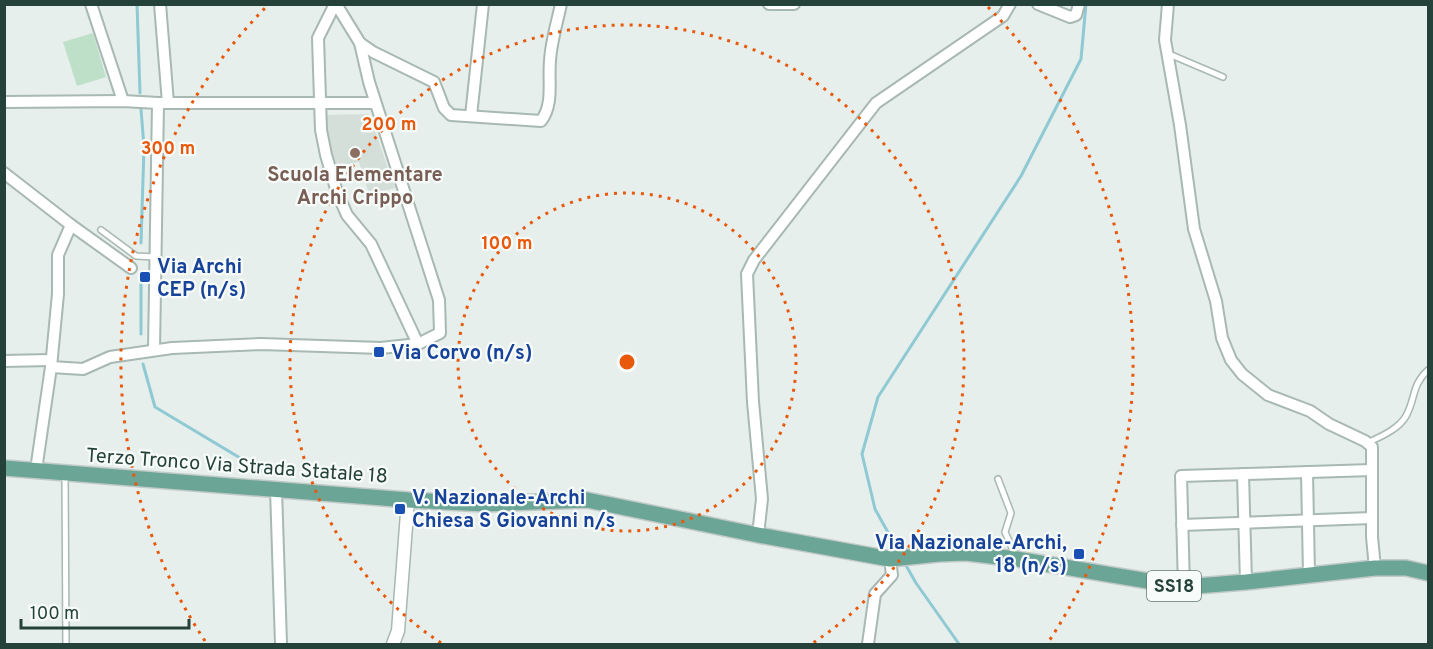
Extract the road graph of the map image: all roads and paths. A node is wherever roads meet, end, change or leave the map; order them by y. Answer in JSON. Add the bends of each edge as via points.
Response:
{"nodes":[{"id":1,"x":91,"y":4,"type":"edge"},
{"id":2,"x":160,"y":4,"type":"edge"},
{"id":3,"x":335,"y":4,"type":"edge"},
{"id":4,"x":483,"y":4,"type":"edge"},
{"id":5,"x":561,"y":4,"type":"edge"},
{"id":6,"x":770,"y":4,"type":"edge"},
{"id":7,"x":794,"y":4,"type":"edge"},
{"id":8,"x":1010,"y":4,"type":"edge"},
{"id":9,"x":1038,"y":4,"type":"edge"},
{"id":10,"x":1079,"y":4,"type":"edge"},
{"id":11,"x":1168,"y":4,"type":"edge"},
{"id":12,"x":1167,"y":54,"type":"junction"},
{"id":13,"x":368,"y":55,"type":"junction"},
{"id":14,"x":1223,"y":77,"type":"dead end"},
{"id":15,"x":123,"y":101,"type":"junction"},
{"id":16,"x":4,"y":102,"type":"edge"},
{"id":17,"x":163,"y":103,"type":"junction"},
{"id":18,"x":320,"y":103,"type":"junction"},
{"id":19,"x":375,"y":103,"type":"junction"},
{"id":20,"x":471,"y":116,"type":"junction"},
{"id":21,"x":4,"y":173,"type":"edge"},
{"id":22,"x":71,"y":225,"type":"junction"},
{"id":23,"x":101,"y":230,"type":"dead end"},
{"id":24,"x":156,"y":257,"type":"junction"},
{"id":25,"x":131,"y":268,"type":"dead end"},
{"id":26,"x":418,"y":344,"type":"junction"},
{"id":27,"x":154,"y":350,"type":"junction"},
{"id":28,"x":4,"y":361,"type":"edge"},
{"id":29,"x":51,"y":363,"type":"junction"},
{"id":30,"x":1428,"y":370,"type":"edge"},
{"id":31,"x":1367,"y":443,"type":"junction"},
{"id":32,"x":4,"y":468,"type":"edge"},
{"id":33,"x":36,"y":470,"type":"junction"},
{"id":34,"x":1372,"y":470,"type":"junction"},
{"id":35,"x":1307,"y":472,"type":"junction"},
{"id":36,"x":64,"y":473,"type":"junction"},
{"id":37,"x":1244,"y":474,"type":"junction"},
{"id":38,"x":998,"y":479,"type":"dead end"},
{"id":39,"x":276,"y":489,"type":"junction"},
{"id":40,"x":408,"y":500,"type":"junction"},
{"id":41,"x":1372,"y":518,"type":"junction"},
{"id":42,"x":1308,"y":520,"type":"junction"},
{"id":43,"x":1245,"y":521,"type":"junction"},
{"id":44,"x":1182,"y":525,"type":"junction"},
{"id":45,"x":758,"y":535,"type":"junction"},
{"id":46,"x":893,"y":559,"type":"junction"},
{"id":47,"x":1016,"y":559,"type":"junction"},
{"id":48,"x":1375,"y":568,"type":"junction"},
{"id":49,"x":1428,"y":573,"type":"edge"},
{"id":50,"x":1309,"y":574,"type":"junction"},
{"id":51,"x":1246,"y":582,"type":"junction"},
{"id":52,"x":1184,"y":587,"type":"junction"},
{"id":53,"x":66,"y":645,"type":"edge"},
{"id":54,"x":281,"y":645,"type":"edge"},
{"id":55,"x":393,"y":645,"type":"edge"},
{"id":56,"x":868,"y":645,"type":"edge"}],
"edges":[{"from":1,"to":15,"type":"street"},
{"from":2,"to":17,"type":"street"},
{"from":3,"to":13,"type":"street"},
{"from":3,"to":18,"type":"street","via":[[318,38]]},
{"from":4,"to":20,"type":"street"},
{"from":5,"to":20,"type":"street","via":[[550,61],[548,106],[541,121]]},
{"from":6,"to":7,"type":"street"},
{"from":8,"to":45,"type":"street","via":[[1003,16],[876,103],[747,274],[762,499]]},
{"from":9,"to":10,"type":"street","via":[[1070,17],[1076,15]]},
{"from":11,"to":12,"type":"street","via":[[1164,29]]},
{"from":12,"to":14,"type":"lane"},
{"from":12,"to":31,"type":"street","via":[[1194,229],[1216,301],[1222,338],[1232,360],[1254,386],[1268,395],[1310,411]]},
{"from":13,"to":19,"type":"street"},
{"from":13,"to":20,"type":"street","via":[[434,82],[444,108],[451,115]]},
{"from":15,"to":16,"type":"street"},
{"from":15,"to":17,"type":"street"},
{"from":17,"to":18,"type":"street"},
{"from":17,"to":24,"type":"street"},
{"from":18,"to":19,"type":"street"},
{"from":18,"to":26,"type":"street","via":[[321,130],[337,192],[347,215],[371,244]]},
{"from":19,"to":26,"type":"street","via":[[439,300],[440,333]]},
{"from":21,"to":22,"type":"street"},
{"from":22,"to":25,"type":"street"},
{"from":22,"to":29,"type":"street","via":[[58,255]]},
{"from":23,"to":24,"type":"lane","via":[[136,256]]},
{"from":24,"to":27,"type":"street"},
{"from":26,"to":27,"type":"street","via":[[381,348],[261,344]]},
{"from":27,"to":29,"type":"street","via":[[110,357],[83,369]]},
{"from":28,"to":29,"type":"street"},
{"from":29,"to":33,"type":"street"},
{"from":30,"to":31,"type":"lane","via":[[1419,378],[1406,418]]},
{"from":31,"to":34,"type":"street","via":[[1372,447]]},
{"from":32,"to":33,"type":"main road","name":"Terzo Tronco Via Strada Statale 18","number":"SS18"},
{"from":33,"to":36,"type":"main road","name":"Terzo Tronco Via Strada Statale 18","number":"SS18"},
{"from":34,"to":35,"type":"street"},
{"from":34,"to":41,"type":"street"},
{"from":35,"to":37,"type":"street"},
{"from":35,"to":42,"type":"street"},
{"from":36,"to":39,"type":"main road","name":"Terzo Tronco Via Strada Statale 18","number":"SS18"},
{"from":36,"to":53,"type":"lane"},
{"from":37,"to":43,"type":"street"},
{"from":37,"to":44,"type":"street","via":[[1180,476]]},
{"from":38,"to":47,"type":"lane","via":[[1011,513],[1005,532]]},
{"from":39,"to":40,"type":"main road","name":"Terzo Tronco Via Strada Statale 18","number":"SS18"},
{"from":39,"to":54,"type":"street"},
{"from":40,"to":45,"type":"main road","name":"Terzo Tronco Via Strada Statale 18","number":"SS18","via":[[485,504],[587,500]]},
{"from":40,"to":55,"type":"street","via":[[398,631]]},
{"from":41,"to":42,"type":"street"},
{"from":41,"to":48,"type":"street"},
{"from":42,"to":43,"type":"street"},
{"from":42,"to":50,"type":"street"},
{"from":43,"to":44,"type":"street"},
{"from":43,"to":51,"type":"street"},
{"from":44,"to":52,"type":"street"},
{"from":45,"to":46,"type":"main road","name":"Terzo Tronco Via Strada Statale 18","number":"SS18"},
{"from":46,"to":47,"type":"main road","name":"Terzo Tronco Via Strada Statale 18","number":"SS18","via":[[966,553]]},
{"from":46,"to":56,"type":"street","via":[[892,575],[875,594]]},
{"from":47,"to":52,"type":"main road","name":"Terzo Tronco Via Strada Statale 18","number":"SS18"},
{"from":48,"to":49,"type":"main road","name":"Terzo Tronco Via Strada Statale 18","number":"SS18"},
{"from":48,"to":50,"type":"main road","name":"Terzo Tronco Via Strada Statale 18","number":"SS18"},
{"from":50,"to":51,"type":"main road","name":"Terzo Tronco Via Strada Statale 18","number":"SS18"},
{"from":51,"to":52,"type":"main road","name":"Terzo Tronco Via Strada Statale 18","number":"SS18"}]}
